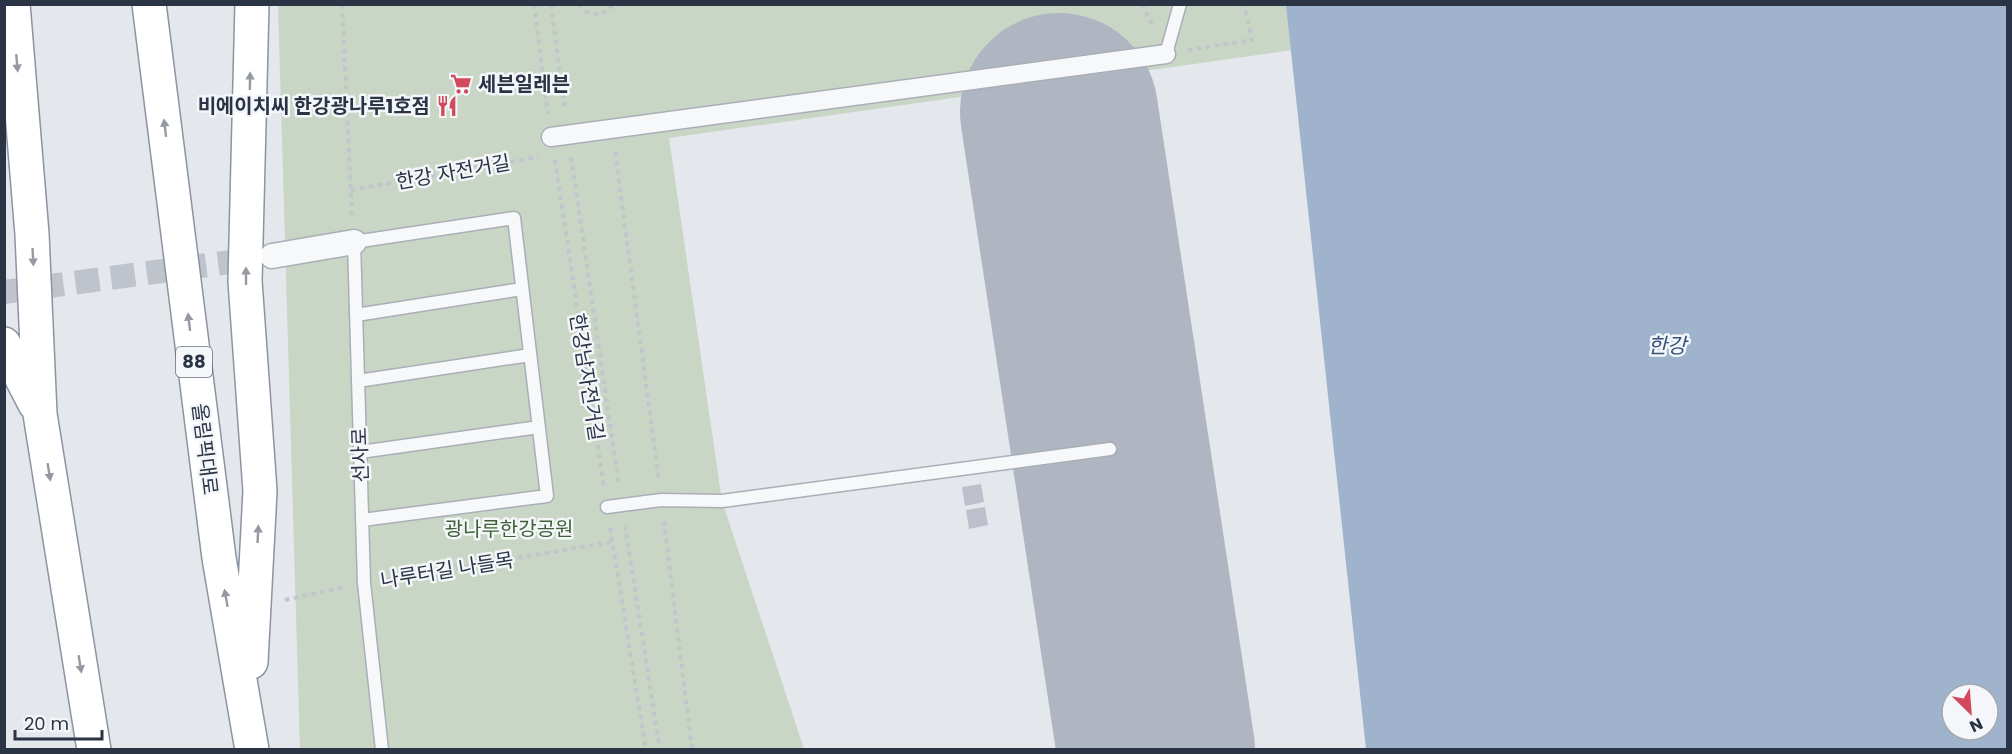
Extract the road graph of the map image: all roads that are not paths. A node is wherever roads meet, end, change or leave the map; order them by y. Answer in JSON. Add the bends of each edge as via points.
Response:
{"nodes":[{"id":1,"x":13,"y":4,"type":"edge"},
{"id":2,"x":149,"y":4,"type":"edge"},
{"id":3,"x":252,"y":4,"type":"edge"},
{"id":4,"x":1180,"y":4,"type":"edge"},
{"id":5,"x":1166,"y":54,"type":"joint"},
{"id":6,"x":558,"y":142,"type":"road end"},
{"id":7,"x":354,"y":242,"type":"junction"},
{"id":8,"x":272,"y":256,"type":"tunnel mouth"},
{"id":9,"x":522,"y":289,"type":"junction"},
{"id":10,"x":356,"y":315,"type":"junction"},
{"id":11,"x":4,"y":344,"type":"edge"},
{"id":12,"x":530,"y":356,"type":"junction"},
{"id":13,"x":358,"y":381,"type":"junction"},
{"id":14,"x":40,"y":414,"type":"junction"},
{"id":15,"x":538,"y":427,"type":"junction"},
{"id":16,"x":1110,"y":449,"type":"dead end"},
{"id":17,"x":360,"y":452,"type":"junction"},
{"id":18,"x":607,"y":507,"type":"road end"},
{"id":19,"x":362,"y":520,"type":"junction"},
{"id":20,"x":250,"y":734,"type":"edge"},
{"id":21,"x":94,"y":750,"type":"edge"},
{"id":22,"x":382,"y":750,"type":"edge"}],
"edges":[{"from":1,"to":14,"type":"highway","one_way":true,"via":[[32,234]]},
{"from":20,"to":2,"type":"highway","name":"올림픽대로","number":"88","one_way":true,"via":[[219,558]]},
{"from":20,"to":3,"type":"highway","one_way":true,"via":[[260,491],[245,281]]},
{"from":4,"to":5,"type":"lane"},
{"from":5,"to":6,"type":"street","via":[[611,129]]},
{"from":7,"to":8,"type":"street"},
{"from":7,"to":9,"type":"lane","via":[[514,218]]},
{"from":7,"to":10,"type":"lane","name":"선사로"},
{"from":9,"to":10,"type":"lane"},
{"from":9,"to":12,"type":"lane"},
{"from":10,"to":13,"type":"lane","name":"선사로"},
{"from":11,"to":14,"type":"highway"},
{"from":12,"to":13,"type":"lane"},
{"from":12,"to":15,"type":"lane"},
{"from":13,"to":17,"type":"lane","name":"선사로"},
{"from":14,"to":21,"type":"highway","one_way":true},
{"from":15,"to":17,"type":"lane"},
{"from":15,"to":19,"type":"lane","via":[[547,496]]},
{"from":16,"to":18,"type":"lane","via":[[722,501],[661,500]]},
{"from":17,"to":19,"type":"lane","name":"선사로"},
{"from":19,"to":22,"type":"lane","name":"선사로","via":[[364,583]]}]}
